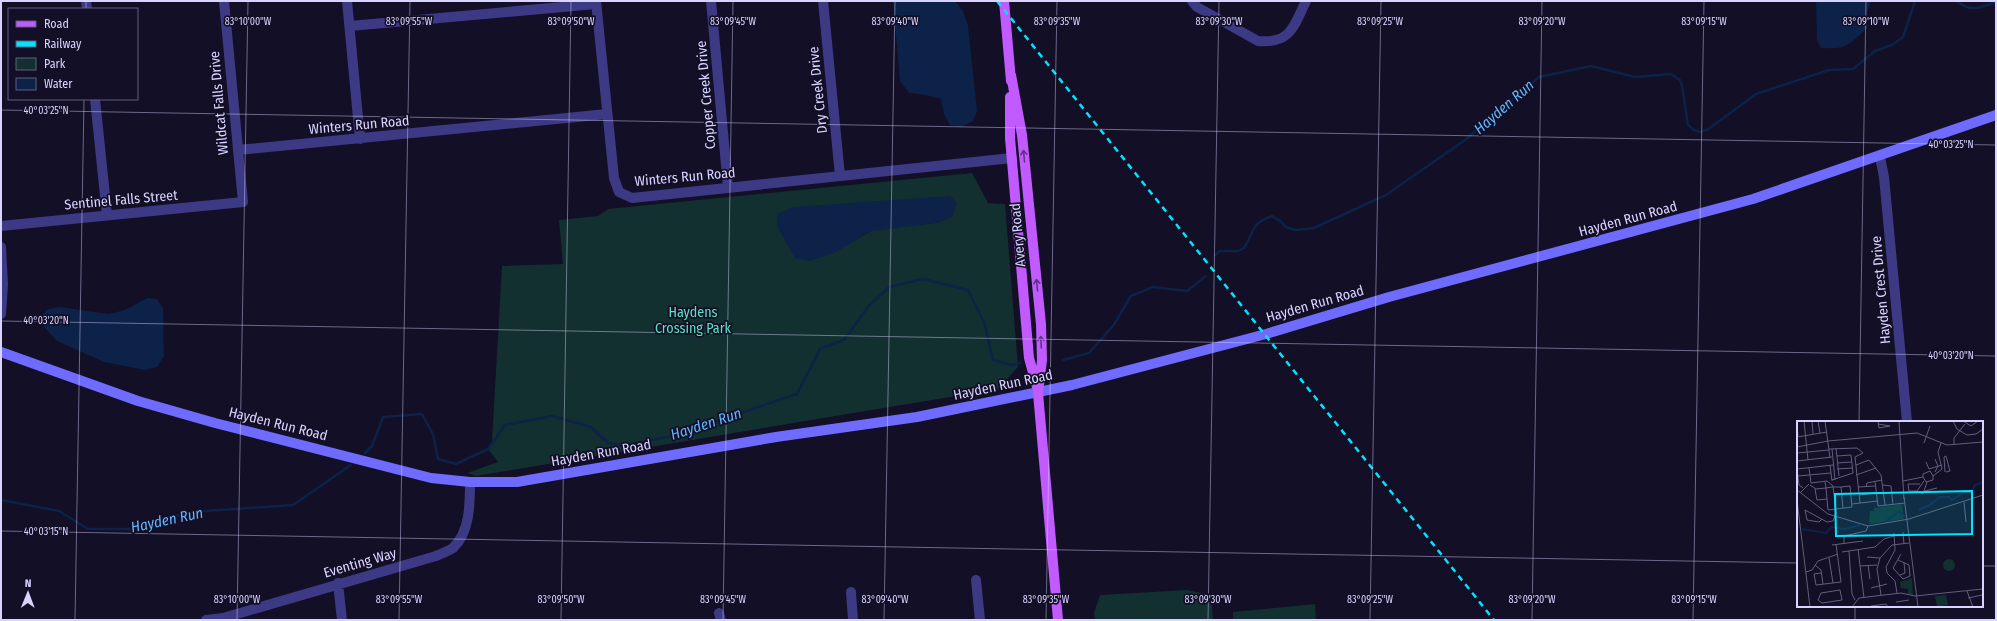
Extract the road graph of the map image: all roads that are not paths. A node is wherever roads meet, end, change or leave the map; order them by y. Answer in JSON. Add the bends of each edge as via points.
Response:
{"nodes":[{"id":1,"x":224,"y":1,"type":"edge"},
{"id":2,"x":348,"y":1,"type":"edge"},
{"id":3,"x":711,"y":1,"type":"edge"},
{"id":4,"x":823,"y":1,"type":"edge"},
{"id":5,"x":1004,"y":1,"type":"edge"},
{"id":6,"x":1192,"y":1,"type":"edge"},
{"id":7,"x":1306,"y":1,"type":"edge"},
{"id":8,"x":596,"y":3,"type":"edge"},
{"id":9,"x":350,"y":26,"type":"junction"},
{"id":10,"x":1011,"y":75,"type":"junction"},
{"id":11,"x":96,"y":100,"type":"edge"},
{"id":12,"x":607,"y":114,"type":"junction"},
{"id":13,"x":1996,"y":115,"type":"edge"},
{"id":14,"x":360,"y":139,"type":"junction"},
{"id":15,"x":238,"y":150,"type":"junction"},
{"id":16,"x":1880,"y":156,"type":"junction"},
{"id":17,"x":1012,"y":158,"type":"junction"},
{"id":18,"x":840,"y":176,"type":"junction"},
{"id":19,"x":728,"y":187,"type":"junction"},
{"id":20,"x":243,"y":202,"type":"joint"},
{"id":21,"x":107,"y":215,"type":"junction"},
{"id":22,"x":1,"y":226,"type":"edge"},
{"id":23,"x":1,"y":247,"type":"edge"},
{"id":24,"x":1,"y":314,"type":"edge"},
{"id":25,"x":1,"y":352,"type":"edge"},
{"id":26,"x":1038,"y":393,"type":"junction"},
{"id":27,"x":1907,"y":421,"type":"edge"},
{"id":28,"x":470,"y":482,"type":"junction"},
{"id":29,"x":976,"y":580,"type":"dead end"},
{"id":30,"x":338,"y":583,"type":"junction"},
{"id":31,"x":851,"y":592,"type":"dead end"},
{"id":32,"x":206,"y":620,"type":"edge"},
{"id":33,"x":342,"y":620,"type":"edge"},
{"id":34,"x":853,"y":620,"type":"edge"},
{"id":35,"x":980,"y":620,"type":"edge"},
{"id":36,"x":1058,"y":620,"type":"edge"}],
"edges":[{"from":1,"to":15,"type":"street","name":"Wildcat Falls Drive"},
{"from":2,"to":9,"type":"street"},
{"from":3,"to":19,"type":"street","name":"Copper Creek Drive"},
{"from":4,"to":18,"type":"street","name":"Dry Creek Drive"},
{"from":5,"to":10,"type":"main road","name":"Avery Road"},
{"from":6,"to":7,"type":"street","via":[[1197,7],[1258,41],[1267,42],[1281,40],[1290,33]]},
{"from":8,"to":9,"type":"street"},
{"from":8,"to":12,"type":"street"},
{"from":9,"to":14,"type":"street"},
{"from":10,"to":17,"type":"main road","name":"Avery Road"},
{"from":26,"to":10,"type":"main road","name":"Avery Road","one_way":true,"via":[[1042,360],[1040,324],[1022,136]]},
{"from":11,"to":21,"type":"street"},
{"from":12,"to":14,"type":"street","name":"Winters Run Road"},
{"from":12,"to":19,"type":"street","name":"Winters Run Road","via":[[614,178],[619,192],[632,198]]},
{"from":13,"to":16,"type":"main road","name":"Hayden Run Road"},
{"from":14,"to":15,"type":"street","name":"Winters Run Road"},
{"from":15,"to":20,"type":"street","name":"Wildcat Falls Drive"},
{"from":16,"to":26,"type":"main road","name":"Hayden Run Road","via":[[1753,199],[1647,229],[1389,297],[1266,334]]},
{"from":16,"to":27,"type":"street","name":"Hayden Crest Drive"},
{"from":17,"to":18,"type":"street","name":"Winters Run Road"},
{"from":17,"to":26,"type":"main road","name":"Avery Road","via":[[1029,358]]},
{"from":18,"to":19,"type":"street","name":"Winters Run Road"},
{"from":20,"to":21,"type":"street","name":"Sentinel Falls Street"},
{"from":21,"to":22,"type":"street","name":"Sentinel Falls Street"},
{"from":23,"to":24,"type":"street"},
{"from":25,"to":28,"type":"main road","name":"Hayden Run Road","via":[[104,390],[215,423],[431,478]]},
{"from":26,"to":28,"type":"main road","name":"Hayden Run Road","via":[[917,417],[776,437],[517,482]]},
{"from":26,"to":36,"type":"main road","name":"Avery Road"},
{"from":28,"to":30,"type":"street","name":"Eventing Way","via":[[465,530],[451,549]]},
{"from":29,"to":35,"type":"street"},
{"from":30,"to":32,"type":"street","name":"Eventing Way","via":[[223,618]]},
{"from":30,"to":33,"type":"street"},
{"from":31,"to":34,"type":"street"}]}
